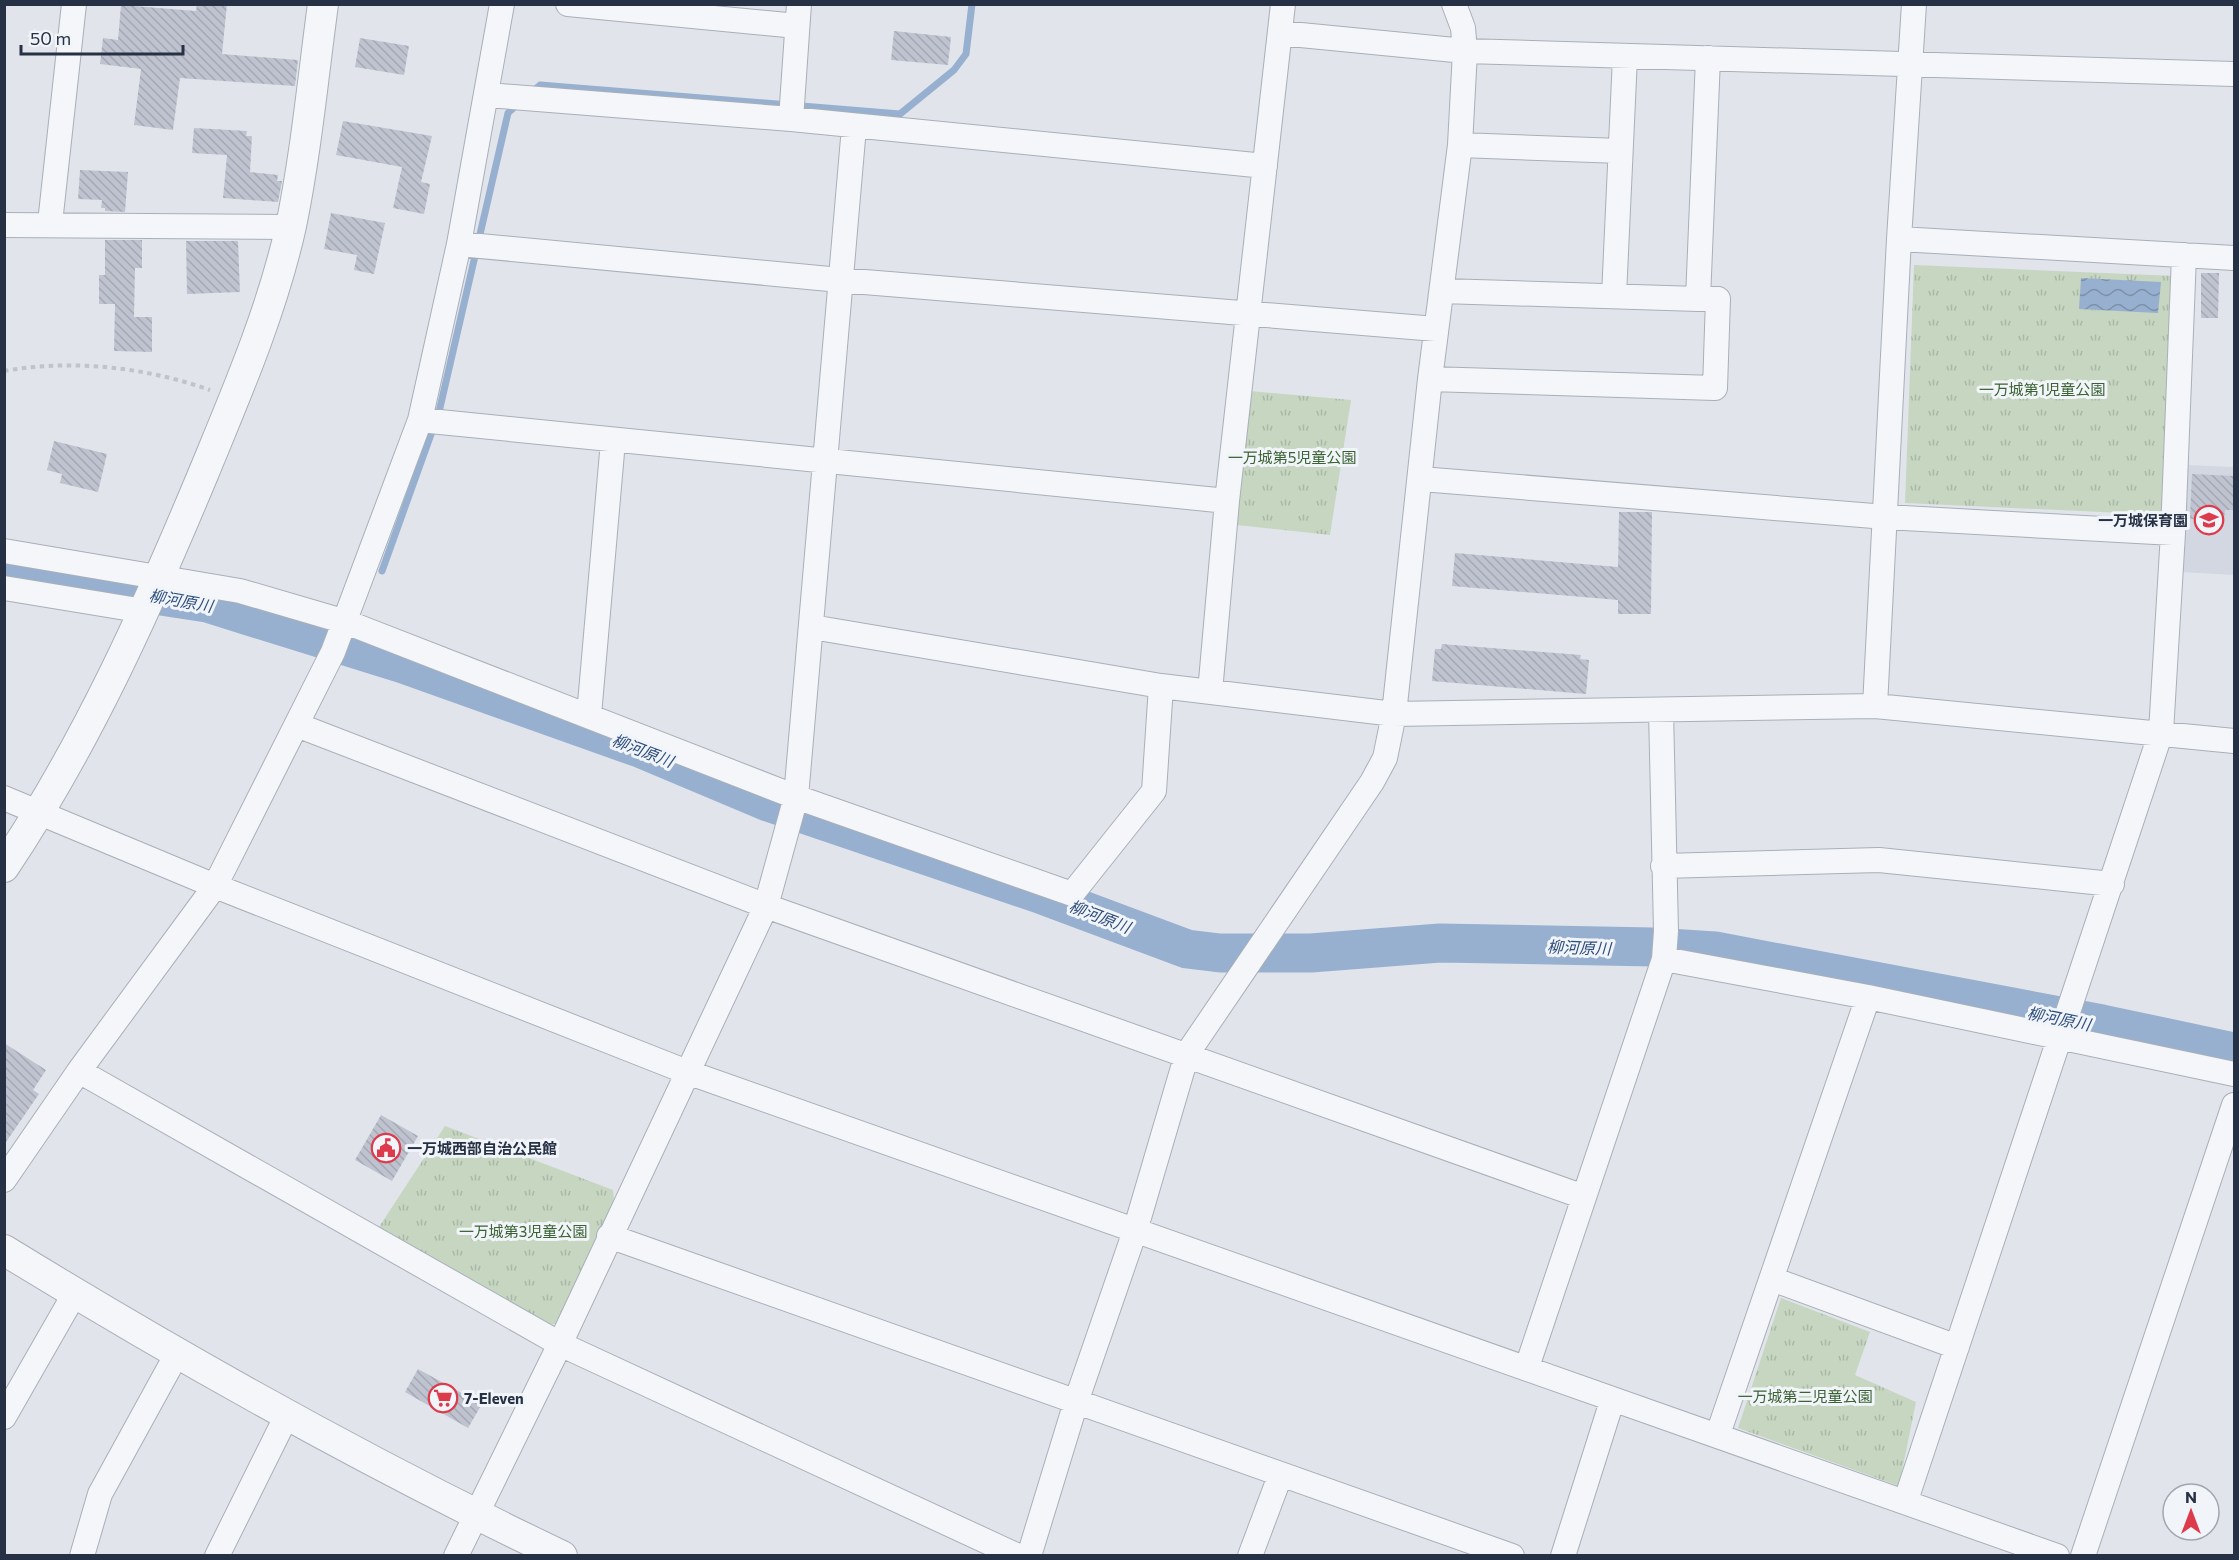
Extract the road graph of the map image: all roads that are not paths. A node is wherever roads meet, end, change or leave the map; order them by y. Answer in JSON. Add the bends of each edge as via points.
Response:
{"nodes":[{"id":1,"x":74,"y":4,"type":"edge"},
{"id":2,"x":323,"y":4,"type":"edge"},
{"id":3,"x":502,"y":4,"type":"edge"},
{"id":4,"x":568,"y":4,"type":"edge"},
{"id":5,"x":1284,"y":4,"type":"edge"},
{"id":6,"x":1454,"y":4,"type":"edge"},
{"id":7,"x":1914,"y":4,"type":"edge"},
{"id":8,"x":798,"y":15,"type":"edge"},
{"id":9,"x":1280,"y":33,"type":"junction"},
{"id":10,"x":1465,"y":51,"type":"junction"},
{"id":11,"x":1625,"y":57,"type":"junction"},
{"id":12,"x":1708,"y":58,"type":"junction"},
{"id":13,"x":1911,"y":63,"type":"junction"},
{"id":14,"x":2235,"y":74,"type":"edge"},
{"id":15,"x":488,"y":95,"type":"junction"},
{"id":16,"x":791,"y":119,"type":"junction"},
{"id":17,"x":854,"y":127,"type":"junction"},
{"id":18,"x":1460,"y":145,"type":"junction"},
{"id":19,"x":1620,"y":151,"type":"junction"},
{"id":20,"x":1265,"y":166,"type":"junction"},
{"id":21,"x":50,"y":223,"type":"junction"},
{"id":22,"x":4,"y":225,"type":"edge"},
{"id":23,"x":291,"y":227,"type":"junction"},
{"id":24,"x":1899,"y":239,"type":"junction"},
{"id":25,"x":459,"y":244,"type":"junction"},
{"id":26,"x":2184,"y":255,"type":"junction"},
{"id":27,"x":2235,"y":258,"type":"edge"},
{"id":28,"x":840,"y":280,"type":"junction"},
{"id":29,"x":1442,"y":291,"type":"junction"},
{"id":30,"x":1614,"y":296,"type":"junction"},
{"id":31,"x":1698,"y":298,"type":"junction"},
{"id":32,"x":1249,"y":315,"type":"junction"},
{"id":33,"x":1436,"y":329,"type":"junction"},
{"id":34,"x":1430,"y":379,"type":"junction"},
{"id":35,"x":420,"y":420,"type":"junction"},
{"id":36,"x":613,"y":441,"type":"junction"},
{"id":37,"x":825,"y":461,"type":"junction"},
{"id":38,"x":1421,"y":479,"type":"junction"},
{"id":39,"x":1227,"y":501,"type":"junction"},
{"id":40,"x":1886,"y":517,"type":"junction"},
{"id":41,"x":2173,"y":532,"type":"junction"},
{"id":42,"x":4,"y":551,"type":"edge"},
{"id":43,"x":161,"y":575,"type":"junction"},
{"id":44,"x":4,"y":588,"type":"edge"},
{"id":45,"x":144,"y":610,"type":"junction"},
{"id":46,"x":346,"y":622,"type":"junction"},
{"id":47,"x":812,"y":627,"type":"junction"},
{"id":48,"x":1161,"y":686,"type":"junction"},
{"id":49,"x":1210,"y":692,"type":"junction"},
{"id":50,"x":1875,"y":706,"type":"junction"},
{"id":51,"x":1661,"y":710,"type":"junction"},
{"id":52,"x":1394,"y":714,"type":"junction"},
{"id":53,"x":589,"y":716,"type":"junction"},
{"id":54,"x":297,"y":725,"type":"junction"},
{"id":55,"x":2161,"y":732,"type":"junction"},
{"id":56,"x":2235,"y":741,"type":"edge"},
{"id":57,"x":4,"y":798,"type":"edge"},
{"id":58,"x":793,"y":807,"type":"junction"},
{"id":59,"x":41,"y":812,"type":"junction"},
{"id":60,"x":1663,"y":866,"type":"junction"},
{"id":61,"x":4,"y":867,"type":"edge"},
{"id":62,"x":2112,"y":884,"type":"junction"},
{"id":63,"x":215,"y":886,"type":"junction"},
{"id":64,"x":766,"y":906,"type":"junction"},
{"id":65,"x":1664,"y":959,"type":"junction"},
{"id":66,"x":1868,"y":996,"type":"junction"},
{"id":67,"x":2059,"y":1037,"type":"junction"},
{"id":68,"x":1187,"y":1054,"type":"junction"},
{"id":69,"x":79,"y":1071,"type":"junction"},
{"id":70,"x":687,"y":1072,"type":"junction"},
{"id":71,"x":2235,"y":1074,"type":"edge"},
{"id":72,"x":2235,"y":1105,"type":"edge"},
{"id":73,"x":4,"y":1180,"type":"edge"},
{"id":74,"x":1584,"y":1197,"type":"junction"},
{"id":75,"x":1135,"y":1231,"type":"junction"},
{"id":76,"x":609,"y":1236,"type":"junction"},
{"id":77,"x":4,"y":1250,"type":"edge"},
{"id":78,"x":1772,"y":1279,"type":"junction"},
{"id":79,"x":75,"y":1293,"type":"junction"},
{"id":80,"x":560,"y":1344,"type":"junction"},
{"id":81,"x":1957,"y":1347,"type":"junction"},
{"id":82,"x":178,"y":1352,"type":"junction"},
{"id":83,"x":1527,"y":1367,"type":"junction"},
{"id":84,"x":1612,"y":1401,"type":"junction"},
{"id":85,"x":1076,"y":1402,"type":"junction"},
{"id":86,"x":286,"y":1414,"type":"junction"},
{"id":87,"x":4,"y":1417,"type":"edge"},
{"id":88,"x":1719,"y":1434,"type":"junction"},
{"id":89,"x":1280,"y":1476,"type":"junction"},
{"id":90,"x":1906,"y":1500,"type":"junction"},
{"id":91,"x":476,"y":1514,"type":"junction"},
{"id":92,"x":82,"y":1556,"type":"edge"},
{"id":93,"x":217,"y":1556,"type":"edge"},
{"id":94,"x":456,"y":1556,"type":"edge"},
{"id":95,"x":562,"y":1556,"type":"edge"},
{"id":96,"x":1018,"y":1556,"type":"edge"},
{"id":97,"x":1029,"y":1556,"type":"edge"},
{"id":98,"x":1250,"y":1556,"type":"edge"},
{"id":99,"x":1512,"y":1556,"type":"edge"},
{"id":100,"x":1563,"y":1556,"type":"edge"},
{"id":101,"x":2057,"y":1556,"type":"edge"},
{"id":102,"x":2083,"y":1556,"type":"edge"}],
"edges":[{"from":1,"to":21,"type":"street"},
{"from":2,"to":23,"type":"street"},
{"from":3,"to":15,"type":"street"},
{"from":4,"to":8,"type":"street"},
{"from":5,"to":9,"type":"street"},
{"from":6,"to":10,"type":"street","via":[[1463,28]]},
{"from":7,"to":13,"type":"street"},
{"from":8,"to":16,"type":"street"},
{"from":9,"to":10,"type":"street"},
{"from":9,"to":20,"type":"street"},
{"from":10,"to":11,"type":"street"},
{"from":10,"to":18,"type":"street"},
{"from":11,"to":12,"type":"street"},
{"from":11,"to":19,"type":"street"},
{"from":12,"to":13,"type":"street"},
{"from":12,"to":31,"type":"street"},
{"from":13,"to":14,"type":"street"},
{"from":13,"to":24,"type":"street"},
{"from":15,"to":16,"type":"street"},
{"from":15,"to":25,"type":"street"},
{"from":16,"to":17,"type":"street"},
{"from":17,"to":20,"type":"street"},
{"from":17,"to":28,"type":"street"},
{"from":18,"to":19,"type":"street"},
{"from":18,"to":29,"type":"street"},
{"from":19,"to":30,"type":"street"},
{"from":20,"to":32,"type":"street"},
{"from":21,"to":22,"type":"street"},
{"from":21,"to":23,"type":"street"},
{"from":23,"to":43,"type":"street","via":[[266,314]]},
{"from":24,"to":26,"type":"street"},
{"from":24,"to":40,"type":"street"},
{"from":25,"to":28,"type":"street"},
{"from":25,"to":35,"type":"street"},
{"from":26,"to":27,"type":"street"},
{"from":26,"to":41,"type":"street"},
{"from":28,"to":32,"type":"street"},
{"from":28,"to":37,"type":"street"},
{"from":29,"to":30,"type":"street"},
{"from":29,"to":33,"type":"street"},
{"from":30,"to":31,"type":"street"},
{"from":31,"to":34,"type":"street","via":[[1718,299],[1715,388]]},
{"from":32,"to":33,"type":"street"},
{"from":32,"to":39,"type":"street"},
{"from":33,"to":34,"type":"street"},
{"from":34,"to":38,"type":"street"},
{"from":35,"to":36,"type":"street"},
{"from":35,"to":46,"type":"street"},
{"from":36,"to":37,"type":"street"},
{"from":36,"to":53,"type":"street"},
{"from":37,"to":39,"type":"street"},
{"from":37,"to":47,"type":"street"},
{"from":38,"to":40,"type":"street"},
{"from":38,"to":52,"type":"street"},
{"from":39,"to":49,"type":"street"},
{"from":40,"to":41,"type":"street"},
{"from":40,"to":50,"type":"street"},
{"from":41,"to":55,"type":"street"},
{"from":42,"to":43,"type":"street"},
{"from":43,"to":45,"type":"street"},
{"from":43,"to":46,"type":"street","via":[[240,591]]},
{"from":44,"to":45,"type":"street"},
{"from":45,"to":59,"type":"street","via":[[92,721]]},
{"from":46,"to":53,"type":"street"},
{"from":46,"to":54,"type":"street"},
{"from":47,"to":48,"type":"street"},
{"from":47,"to":58,"type":"street"},
{"from":48,"to":49,"type":"street"},
{"from":48,"to":58,"type":"street","via":[[1154,791],[1072,894]]},
{"from":49,"to":52,"type":"street"},
{"from":50,"to":51,"type":"street"},
{"from":50,"to":55,"type":"street"},
{"from":51,"to":52,"type":"street"},
{"from":51,"to":60,"type":"street"},
{"from":52,"to":68,"type":"street","via":[[1385,758],[1372,782]]},
{"from":53,"to":58,"type":"street"},
{"from":54,"to":63,"type":"street"},
{"from":54,"to":64,"type":"street"},
{"from":55,"to":56,"type":"street"},
{"from":55,"to":62,"type":"street"},
{"from":57,"to":59,"type":"street"},
{"from":58,"to":64,"type":"street"},
{"from":59,"to":61,"type":"street"},
{"from":59,"to":63,"type":"street"},
{"from":60,"to":62,"type":"street","via":[[1879,860]]},
{"from":60,"to":65,"type":"street"},
{"from":62,"to":67,"type":"street"},
{"from":63,"to":69,"type":"street"},
{"from":63,"to":70,"type":"street"},
{"from":64,"to":68,"type":"street"},
{"from":64,"to":70,"type":"street"},
{"from":65,"to":66,"type":"street"},
{"from":65,"to":74,"type":"street"},
{"from":66,"to":67,"type":"street"},
{"from":66,"to":78,"type":"street"},
{"from":67,"to":71,"type":"street"},
{"from":67,"to":81,"type":"street"},
{"from":68,"to":74,"type":"street"},
{"from":68,"to":75,"type":"street"},
{"from":69,"to":73,"type":"street"},
{"from":69,"to":80,"type":"street"},
{"from":70,"to":75,"type":"street"},
{"from":70,"to":76,"type":"street"},
{"from":72,"to":102,"type":"street"},
{"from":74,"to":83,"type":"street"},
{"from":75,"to":83,"type":"street"},
{"from":75,"to":85,"type":"street"},
{"from":76,"to":80,"type":"street"},
{"from":76,"to":85,"type":"street"},
{"from":77,"to":79,"type":"street"},
{"from":78,"to":81,"type":"street"},
{"from":78,"to":88,"type":"street"},
{"from":79,"to":82,"type":"street"},
{"from":79,"to":87,"type":"street"},
{"from":80,"to":91,"type":"street"},
{"from":80,"to":96,"type":"street"},
{"from":81,"to":90,"type":"street"},
{"from":82,"to":86,"type":"street"},
{"from":82,"to":92,"type":"street","via":[[100,1494]]},
{"from":83,"to":84,"type":"street"},
{"from":84,"to":88,"type":"street"},
{"from":84,"to":100,"type":"street"},
{"from":85,"to":89,"type":"street"},
{"from":85,"to":97,"type":"street"},
{"from":86,"to":91,"type":"street"},
{"from":86,"to":93,"type":"street"},
{"from":88,"to":90,"type":"street"},
{"from":89,"to":98,"type":"street"},
{"from":89,"to":99,"type":"street"},
{"from":90,"to":101,"type":"street"},
{"from":91,"to":94,"type":"street"},
{"from":91,"to":95,"type":"street"}]}
